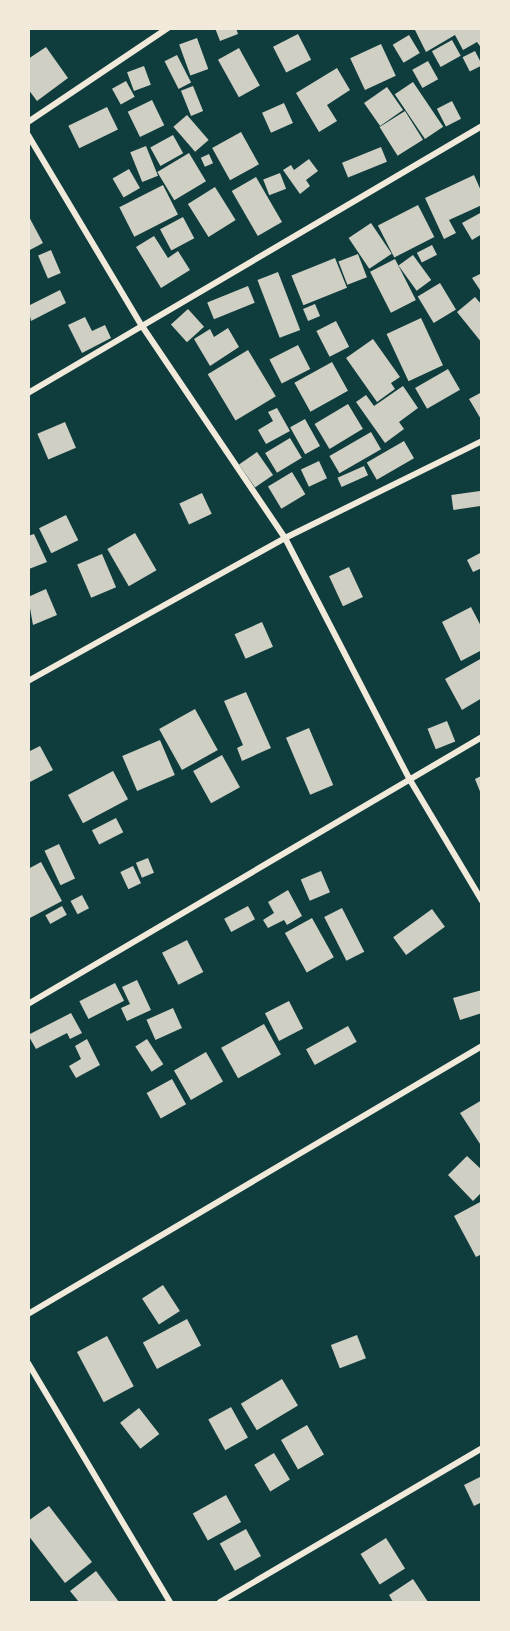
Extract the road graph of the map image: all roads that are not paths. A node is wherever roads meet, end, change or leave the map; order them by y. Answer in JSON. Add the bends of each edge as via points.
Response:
{"nodes":[{"id":1,"x":168,"y":28,"type":"edge"},
{"id":2,"x":28,"y":122,"type":"edge"},
{"id":3,"x":482,"y":126,"type":"edge"},
{"id":4,"x":28,"y":135,"type":"edge"},
{"id":5,"x":142,"y":326,"type":"junction"},
{"id":6,"x":28,"y":393,"type":"edge"},
{"id":7,"x":482,"y":441,"type":"edge"},
{"id":8,"x":285,"y":538,"type":"junction"},
{"id":9,"x":28,"y":681,"type":"edge"},
{"id":10,"x":482,"y":737,"type":"edge"},
{"id":11,"x":410,"y":780,"type":"junction"},
{"id":12,"x":482,"y":901,"type":"edge"},
{"id":13,"x":28,"y":1004,"type":"edge"},
{"id":14,"x":482,"y":1046,"type":"edge"},
{"id":15,"x":28,"y":1314,"type":"edge"},
{"id":16,"x":28,"y":1363,"type":"edge"},
{"id":17,"x":482,"y":1448,"type":"edge"},
{"id":18,"x":170,"y":1602,"type":"edge"},
{"id":19,"x":220,"y":1602,"type":"edge"}],
"edges":[{"from":1,"to":2,"type":"street"},
{"from":3,"to":5,"type":"street"},
{"from":4,"to":5,"type":"street"},
{"from":5,"to":6,"type":"street"},
{"from":5,"to":8,"type":"street"},
{"from":7,"to":8,"type":"street"},
{"from":8,"to":9,"type":"street"},
{"from":8,"to":11,"type":"street"},
{"from":10,"to":11,"type":"street"},
{"from":11,"to":12,"type":"street"},
{"from":11,"to":13,"type":"street"},
{"from":14,"to":15,"type":"street"},
{"from":16,"to":18,"type":"street"},
{"from":17,"to":19,"type":"street"}]}
